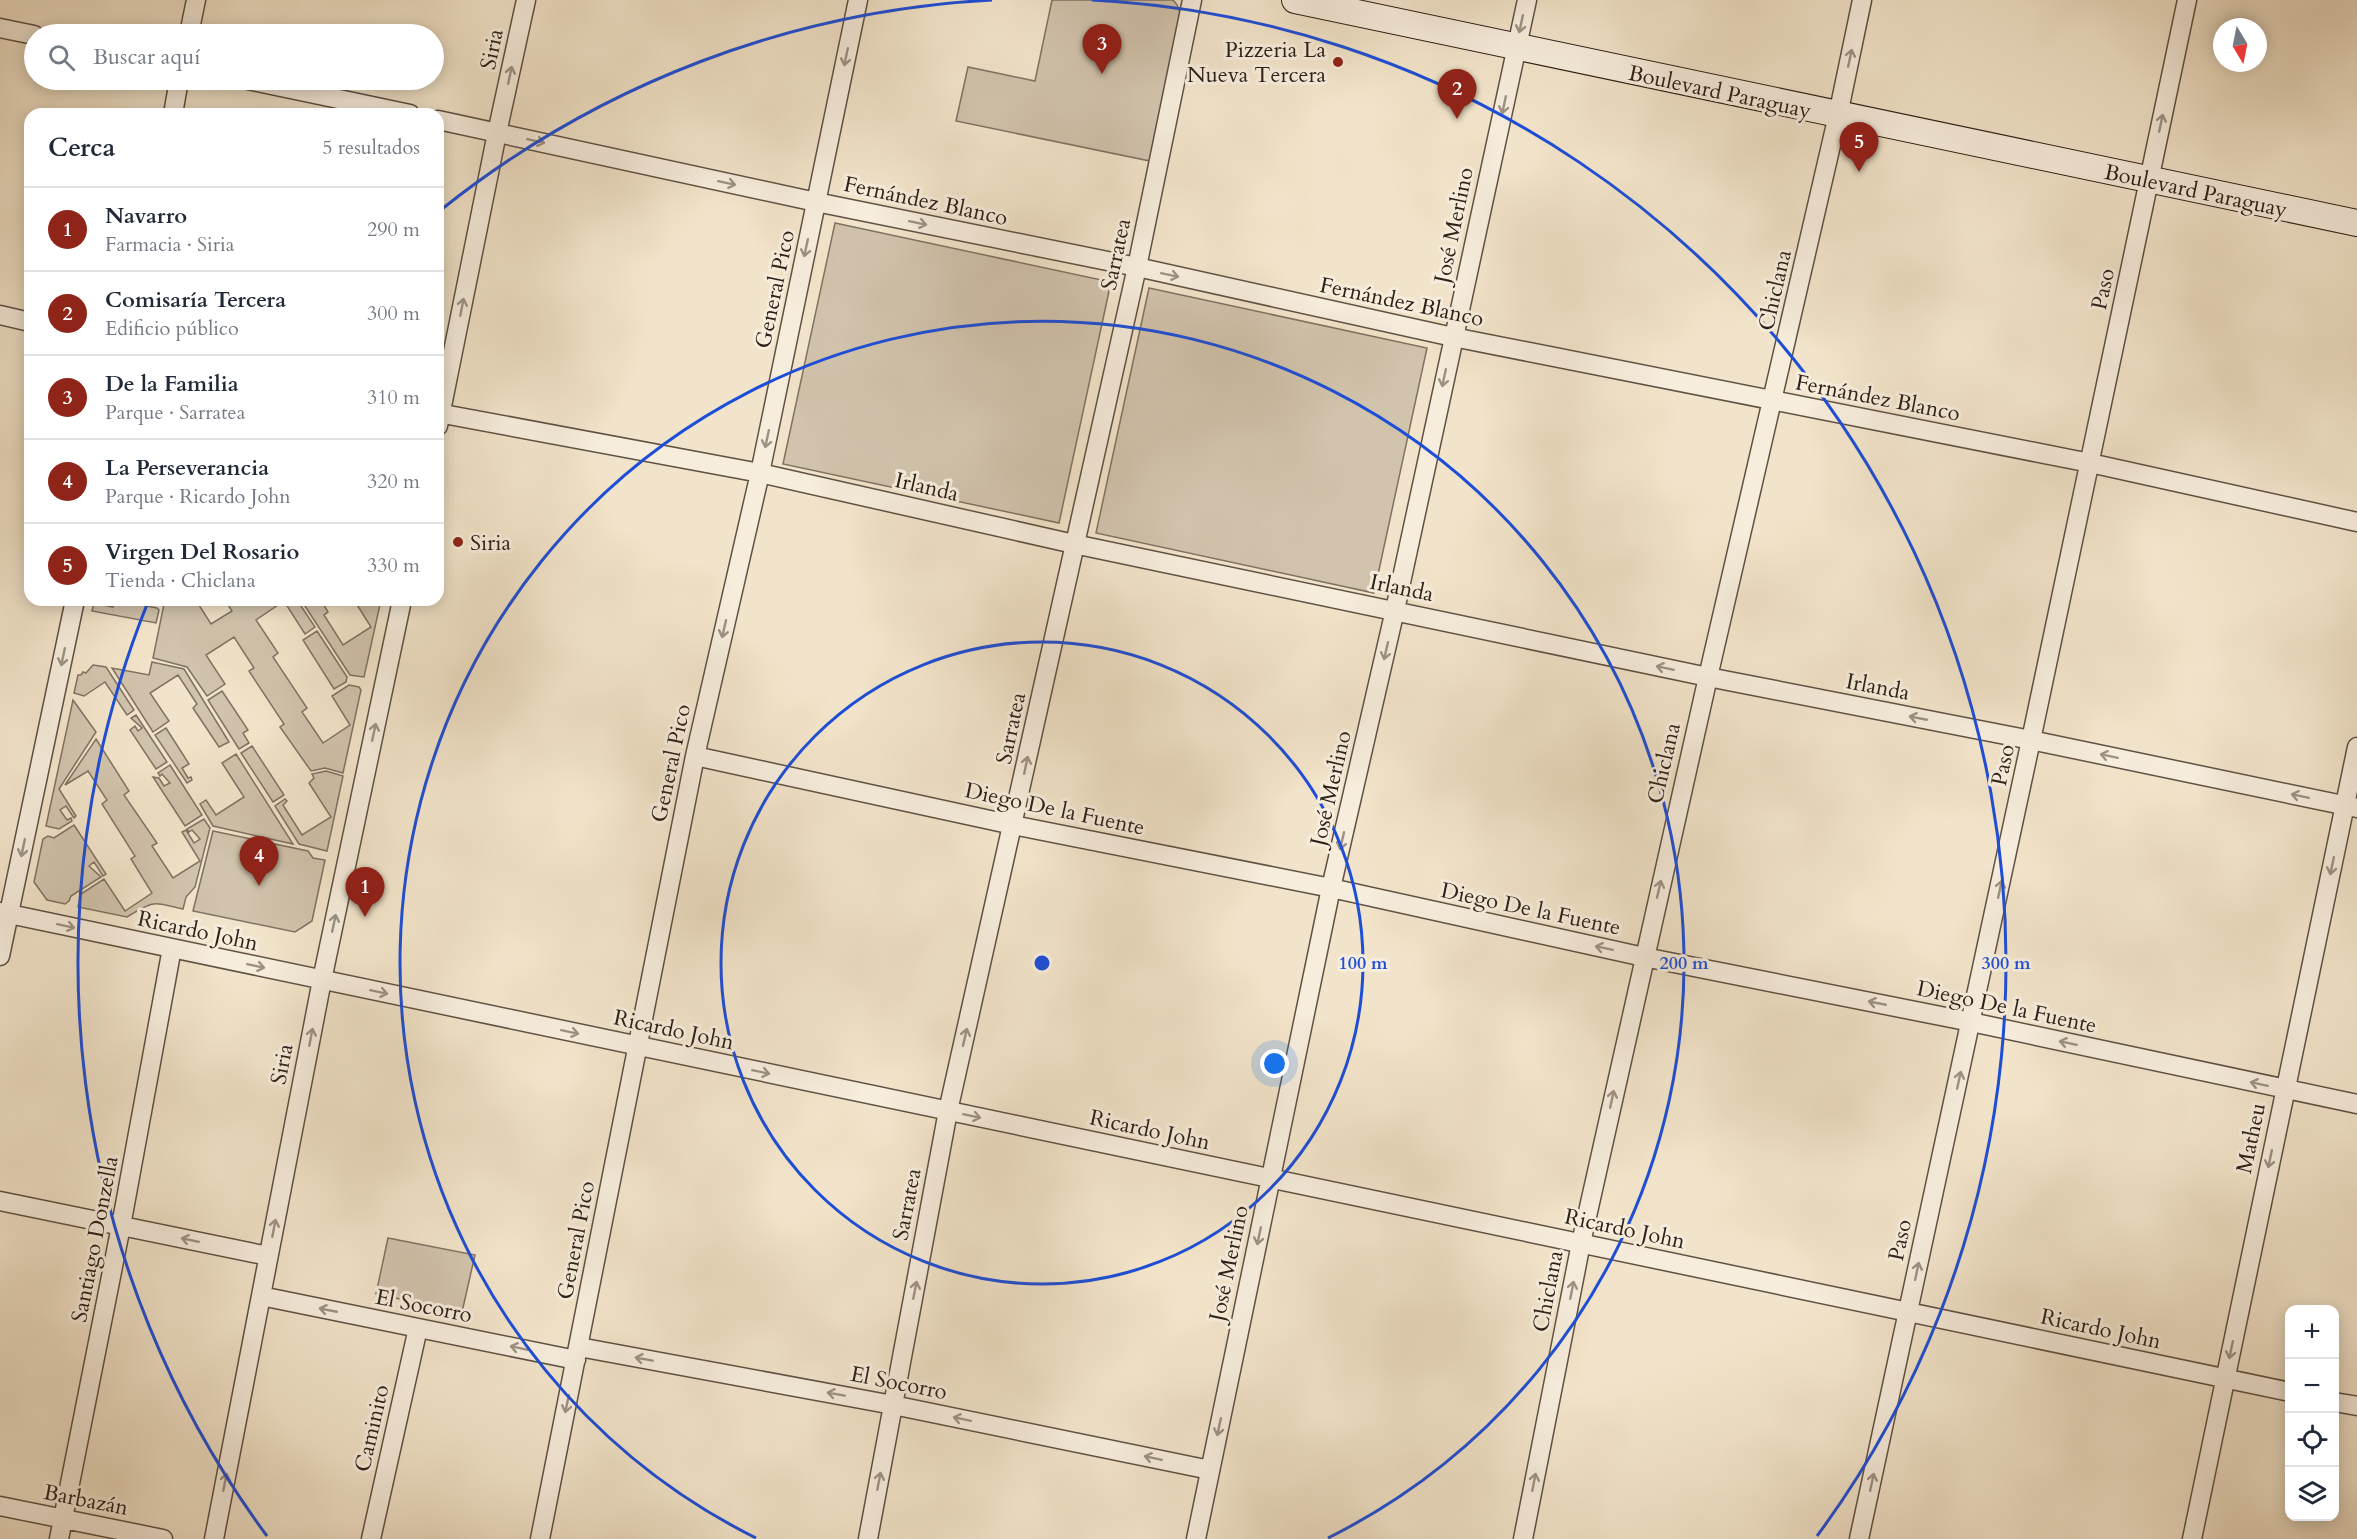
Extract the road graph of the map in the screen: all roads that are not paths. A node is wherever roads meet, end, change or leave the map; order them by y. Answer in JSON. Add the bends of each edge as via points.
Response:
{"nodes":[{"id":1,"x":196,"y":0,"type":"edge"},
{"id":2,"x":526,"y":0,"type":"edge"},
{"id":3,"x":858,"y":0,"type":"edge"},
{"id":4,"x":1192,"y":0,"type":"edge"},
{"id":5,"x":1295,"y":0,"type":"edge"},
{"id":6,"x":1527,"y":0,"type":"edge"},
{"id":7,"x":1862,"y":0,"type":"edge"},
{"id":8,"x":2187,"y":0,"type":"edge"},
{"id":9,"x":191,"y":24,"type":"edge"},
{"id":10,"x":0,"y":28,"type":"edge"},
{"id":11,"x":24,"y":33,"type":"edge"},
{"id":12,"x":1516,"y":48,"type":"junction"},
{"id":13,"x":177,"y":90,"type":"edge"},
{"id":14,"x":296,"y":90,"type":"edge"},
{"id":15,"x":174,"y":108,"type":"edge"},
{"id":16,"x":381,"y":108,"type":"edge"},
{"id":17,"x":1838,"y":115,"type":"junction"},
{"id":18,"x":444,"y":121,"type":"edge"},
{"id":19,"x":497,"y":133,"type":"junction"},
{"id":20,"x":2149,"y":180,"type":"junction"},
{"id":21,"x":816,"y":202,"type":"junction"},
{"id":22,"x":2357,"y":223,"type":"edge"},
{"id":23,"x":1137,"y":267,"type":"junction"},
{"id":24,"x":0,"y":315,"type":"edge"},
{"id":25,"x":24,"y":321,"type":"edge"},
{"id":26,"x":1453,"y":337,"type":"junction"},
{"id":27,"x":444,"y":393,"type":"edge"},
{"id":28,"x":1773,"y":401,"type":"junction"},
{"id":29,"x":444,"y":418,"type":"edge"},
{"id":30,"x":2090,"y":463,"type":"junction"},
{"id":31,"x":760,"y":473,"type":"junction"},
{"id":32,"x":2357,"y":522,"type":"edge"},
{"id":33,"x":1074,"y":544,"type":"junction"},
{"id":34,"x":74,"y":606,"type":"edge"},
{"id":35,"x":401,"y":606,"type":"edge"},
{"id":36,"x":1395,"y":610,"type":"junction"},
{"id":37,"x":1708,"y":677,"type":"junction"},
{"id":38,"x":2031,"y":740,"type":"junction"},
{"id":39,"x":2357,"y":747,"type":"edge"},
{"id":40,"x":695,"y":756,"type":"junction"},
{"id":41,"x":2351,"y":807,"type":"edge"},
{"id":42,"x":1013,"y":825,"type":"junction"},
{"id":43,"x":1331,"y":888,"type":"junction"},
{"id":44,"x":4,"y":913,"type":"edge"},
{"id":45,"x":172,"y":948,"type":"junction"},
{"id":46,"x":0,"y":956,"type":"edge"},
{"id":47,"x":1644,"y":957,"type":"junction"},
{"id":48,"x":322,"y":980,"type":"junction"},
{"id":49,"x":1971,"y":1022,"type":"junction"},
{"id":50,"x":637,"y":1046,"type":"junction"},
{"id":51,"x":2285,"y":1090,"type":"junction"},
{"id":52,"x":2357,"y":1104,"type":"edge"},
{"id":53,"x":948,"y":1111,"type":"junction"},
{"id":54,"x":1270,"y":1178,"type":"junction"},
{"id":55,"x":0,"y":1202,"type":"edge"},
{"id":56,"x":122,"y":1226,"type":"junction"},
{"id":57,"x":1581,"y":1244,"type":"junction"},
{"id":58,"x":268,"y":1256,"type":"junction"},
{"id":59,"x":261,"y":1296,"type":"junction"},
{"id":60,"x":1908,"y":1312,"type":"junction"},
{"id":61,"x":418,"y":1328,"type":"junction"},
{"id":62,"x":578,"y":1353,"type":"junction"},
{"id":63,"x":2225,"y":1379,"type":"junction"},
{"id":64,"x":2285,"y":1391,"type":"edge"},
{"id":65,"x":2339,"y":1403,"type":"edge"},
{"id":66,"x":893,"y":1405,"type":"junction"},
{"id":67,"x":2357,"y":1406,"type":"edge"},
{"id":68,"x":1210,"y":1470,"type":"junction"},
{"id":69,"x":0,"y":1506,"type":"edge"},
{"id":70,"x":63,"y":1520,"type":"junction"},
{"id":71,"x":59,"y":1539,"type":"edge"},
{"id":72,"x":163,"y":1539,"type":"edge"},
{"id":73,"x":214,"y":1539,"type":"edge"},
{"id":74,"x":371,"y":1539,"type":"edge"},
{"id":75,"x":540,"y":1539,"type":"edge"},
{"id":76,"x":868,"y":1539,"type":"edge"},
{"id":77,"x":1196,"y":1539,"type":"edge"},
{"id":78,"x":1523,"y":1539,"type":"edge"},
{"id":79,"x":1859,"y":1539,"type":"edge"},
{"id":80,"x":2192,"y":1539,"type":"edge"}],
"edges":[{"from":1,"to":9,"type":"street"},
{"from":19,"to":2,"type":"street","name":"Siria","one_way":true},
{"from":3,"to":21,"type":"street","name":"General Pico","one_way":true},
{"from":4,"to":23,"type":"street","name":"Sarratea"},
{"from":5,"to":12,"type":"main road","name":"Boulevard Paraguay"},
{"from":6,"to":12,"type":"street","name":"José Merlino","one_way":true},
{"from":17,"to":7,"type":"street","name":"Chiclana","one_way":true},
{"from":20,"to":8,"type":"street","name":"Paso","one_way":true},
{"from":10,"to":11,"type":"street"},
{"from":12,"to":17,"type":"main road","name":"Boulevard Paraguay"},
{"from":12,"to":26,"type":"street","name":"José Merlino","one_way":true},
{"from":13,"to":15,"type":"street"},
{"from":14,"to":16,"type":"street"},
{"from":17,"to":20,"type":"main road","name":"Boulevard Paraguay"},
{"from":17,"to":28,"type":"street","name":"Chiclana"},
{"from":18,"to":19,"type":"street","name":"Fernández Blanco"},
{"from":19,"to":21,"type":"street","name":"Fernández Blanco","one_way":true},
{"from":27,"to":19,"type":"street","name":"Siria","one_way":true},
{"from":20,"to":22,"type":"main road","name":"Boulevard Paraguay"},
{"from":20,"to":30,"type":"street","name":"Paso"},
{"from":21,"to":23,"type":"street","name":"Fernández Blanco","one_way":true},
{"from":21,"to":31,"type":"street","name":"General Pico","one_way":true},
{"from":23,"to":26,"type":"street","name":"Fernández Blanco","one_way":true},
{"from":23,"to":33,"type":"street","name":"Sarratea"},
{"from":24,"to":25,"type":"street"},
{"from":26,"to":28,"type":"street","name":"Fernández Blanco"},
{"from":26,"to":36,"type":"street","name":"José Merlino","one_way":true},
{"from":28,"to":30,"type":"street","name":"Fernández Blanco"},
{"from":28,"to":37,"type":"street","name":"Chiclana"},
{"from":29,"to":31,"type":"street","name":"Irlanda"},
{"from":30,"to":32,"type":"street","name":"Fernández Blanco"},
{"from":30,"to":38,"type":"street","name":"Paso"},
{"from":31,"to":33,"type":"street","name":"Irlanda"},
{"from":31,"to":40,"type":"street","name":"General Pico","one_way":true},
{"from":33,"to":36,"type":"street","name":"Irlanda"},
{"from":42,"to":33,"type":"street","name":"Sarratea","one_way":true},
{"from":34,"to":44,"type":"street","one_way":true},
{"from":48,"to":35,"type":"street","name":"Siria","one_way":true},
{"from":37,"to":36,"type":"street","name":"Irlanda","one_way":true},
{"from":36,"to":43,"type":"street","name":"José Merlino","one_way":true},
{"from":38,"to":37,"type":"street","name":"Irlanda","one_way":true},
{"from":47,"to":37,"type":"street","name":"Chiclana","one_way":true},
{"from":41,"to":38,"type":"street","name":"Irlanda","one_way":true},
{"from":49,"to":38,"type":"street","name":"Paso","one_way":true},
{"from":39,"to":41,"type":"street","name":"Matheu"},
{"from":40,"to":42,"type":"street","name":"Diego De la Fuente"},
{"from":40,"to":50,"type":"street","name":"General Pico"},
{"from":41,"to":51,"type":"street","name":"Matheu","one_way":true},
{"from":42,"to":43,"type":"street","name":"Diego De la Fuente"},
{"from":53,"to":42,"type":"street","name":"Sarratea","one_way":true},
{"from":47,"to":43,"type":"street","name":"Diego De la Fuente","one_way":true},
{"from":43,"to":54,"type":"street","name":"José Merlino"},
{"from":44,"to":45,"type":"street","name":"Ricardo John","one_way":true},
{"from":44,"to":46,"type":"street"},
{"from":45,"to":48,"type":"street","name":"Ricardo John","one_way":true},
{"from":45,"to":56,"type":"street","name":"Santiago Donzella"},
{"from":49,"to":47,"type":"street","name":"Diego De la Fuente","one_way":true},
{"from":57,"to":47,"type":"street","name":"Chiclana","one_way":true},
{"from":48,"to":50,"type":"street","name":"Ricardo John","one_way":true},
{"from":58,"to":48,"type":"street","name":"Siria","one_way":true},
{"from":51,"to":49,"type":"street","name":"Diego De la Fuente","one_way":true},
{"from":60,"to":49,"type":"street","name":"Paso","one_way":true},
{"from":50,"to":53,"type":"street","name":"Ricardo John","one_way":true},
{"from":50,"to":62,"type":"street","name":"General Pico"},
{"from":51,"to":52,"type":"street","name":"Diego De la Fuente"},
{"from":51,"to":63,"type":"street","name":"Matheu","one_way":true},
{"from":53,"to":54,"type":"street","name":"Ricardo John","one_way":true},
{"from":66,"to":53,"type":"street","name":"Sarratea","one_way":true},
{"from":54,"to":57,"type":"street","name":"Ricardo John"},
{"from":54,"to":68,"type":"street","name":"José Merlino","one_way":true},
{"from":55,"to":56,"type":"street"},
{"from":58,"to":56,"type":"street","one_way":true},
{"from":56,"to":70,"type":"street","name":"Santiago Donzella"},
{"from":57,"to":60,"type":"street","name":"Ricardo John"},
{"from":78,"to":57,"type":"street","name":"Chiclana","one_way":true},
{"from":58,"to":59,"type":"street","name":"Siria"},
{"from":61,"to":59,"type":"street","name":"El Socorro","one_way":true},
{"from":73,"to":59,"type":"street","name":"Siria","one_way":true},
{"from":60,"to":63,"type":"street","name":"Ricardo John"},
{"from":79,"to":60,"type":"street","name":"Paso","one_way":true},
{"from":62,"to":61,"type":"street","name":"El Socorro","one_way":true},
{"from":61,"to":74,"type":"street","name":"Caminito"},
{"from":66,"to":62,"type":"street","name":"El Socorro","one_way":true},
{"from":62,"to":75,"type":"street","name":"General Pico","one_way":true},
{"from":63,"to":64,"type":"street","name":"Ricardo John"},
{"from":63,"to":80,"type":"street","name":"Matheu"},
{"from":65,"to":67,"type":"street"},
{"from":68,"to":66,"type":"street","name":"El Socorro","one_way":true},
{"from":76,"to":66,"type":"street","name":"Sarratea","one_way":true},
{"from":68,"to":77,"type":"street","name":"José Merlino"},
{"from":69,"to":70,"type":"street","name":"Barbazán"},
{"from":70,"to":71,"type":"street","name":"Santiago Donzella"},
{"from":70,"to":72,"type":"street","name":"Barbazán"}]}
